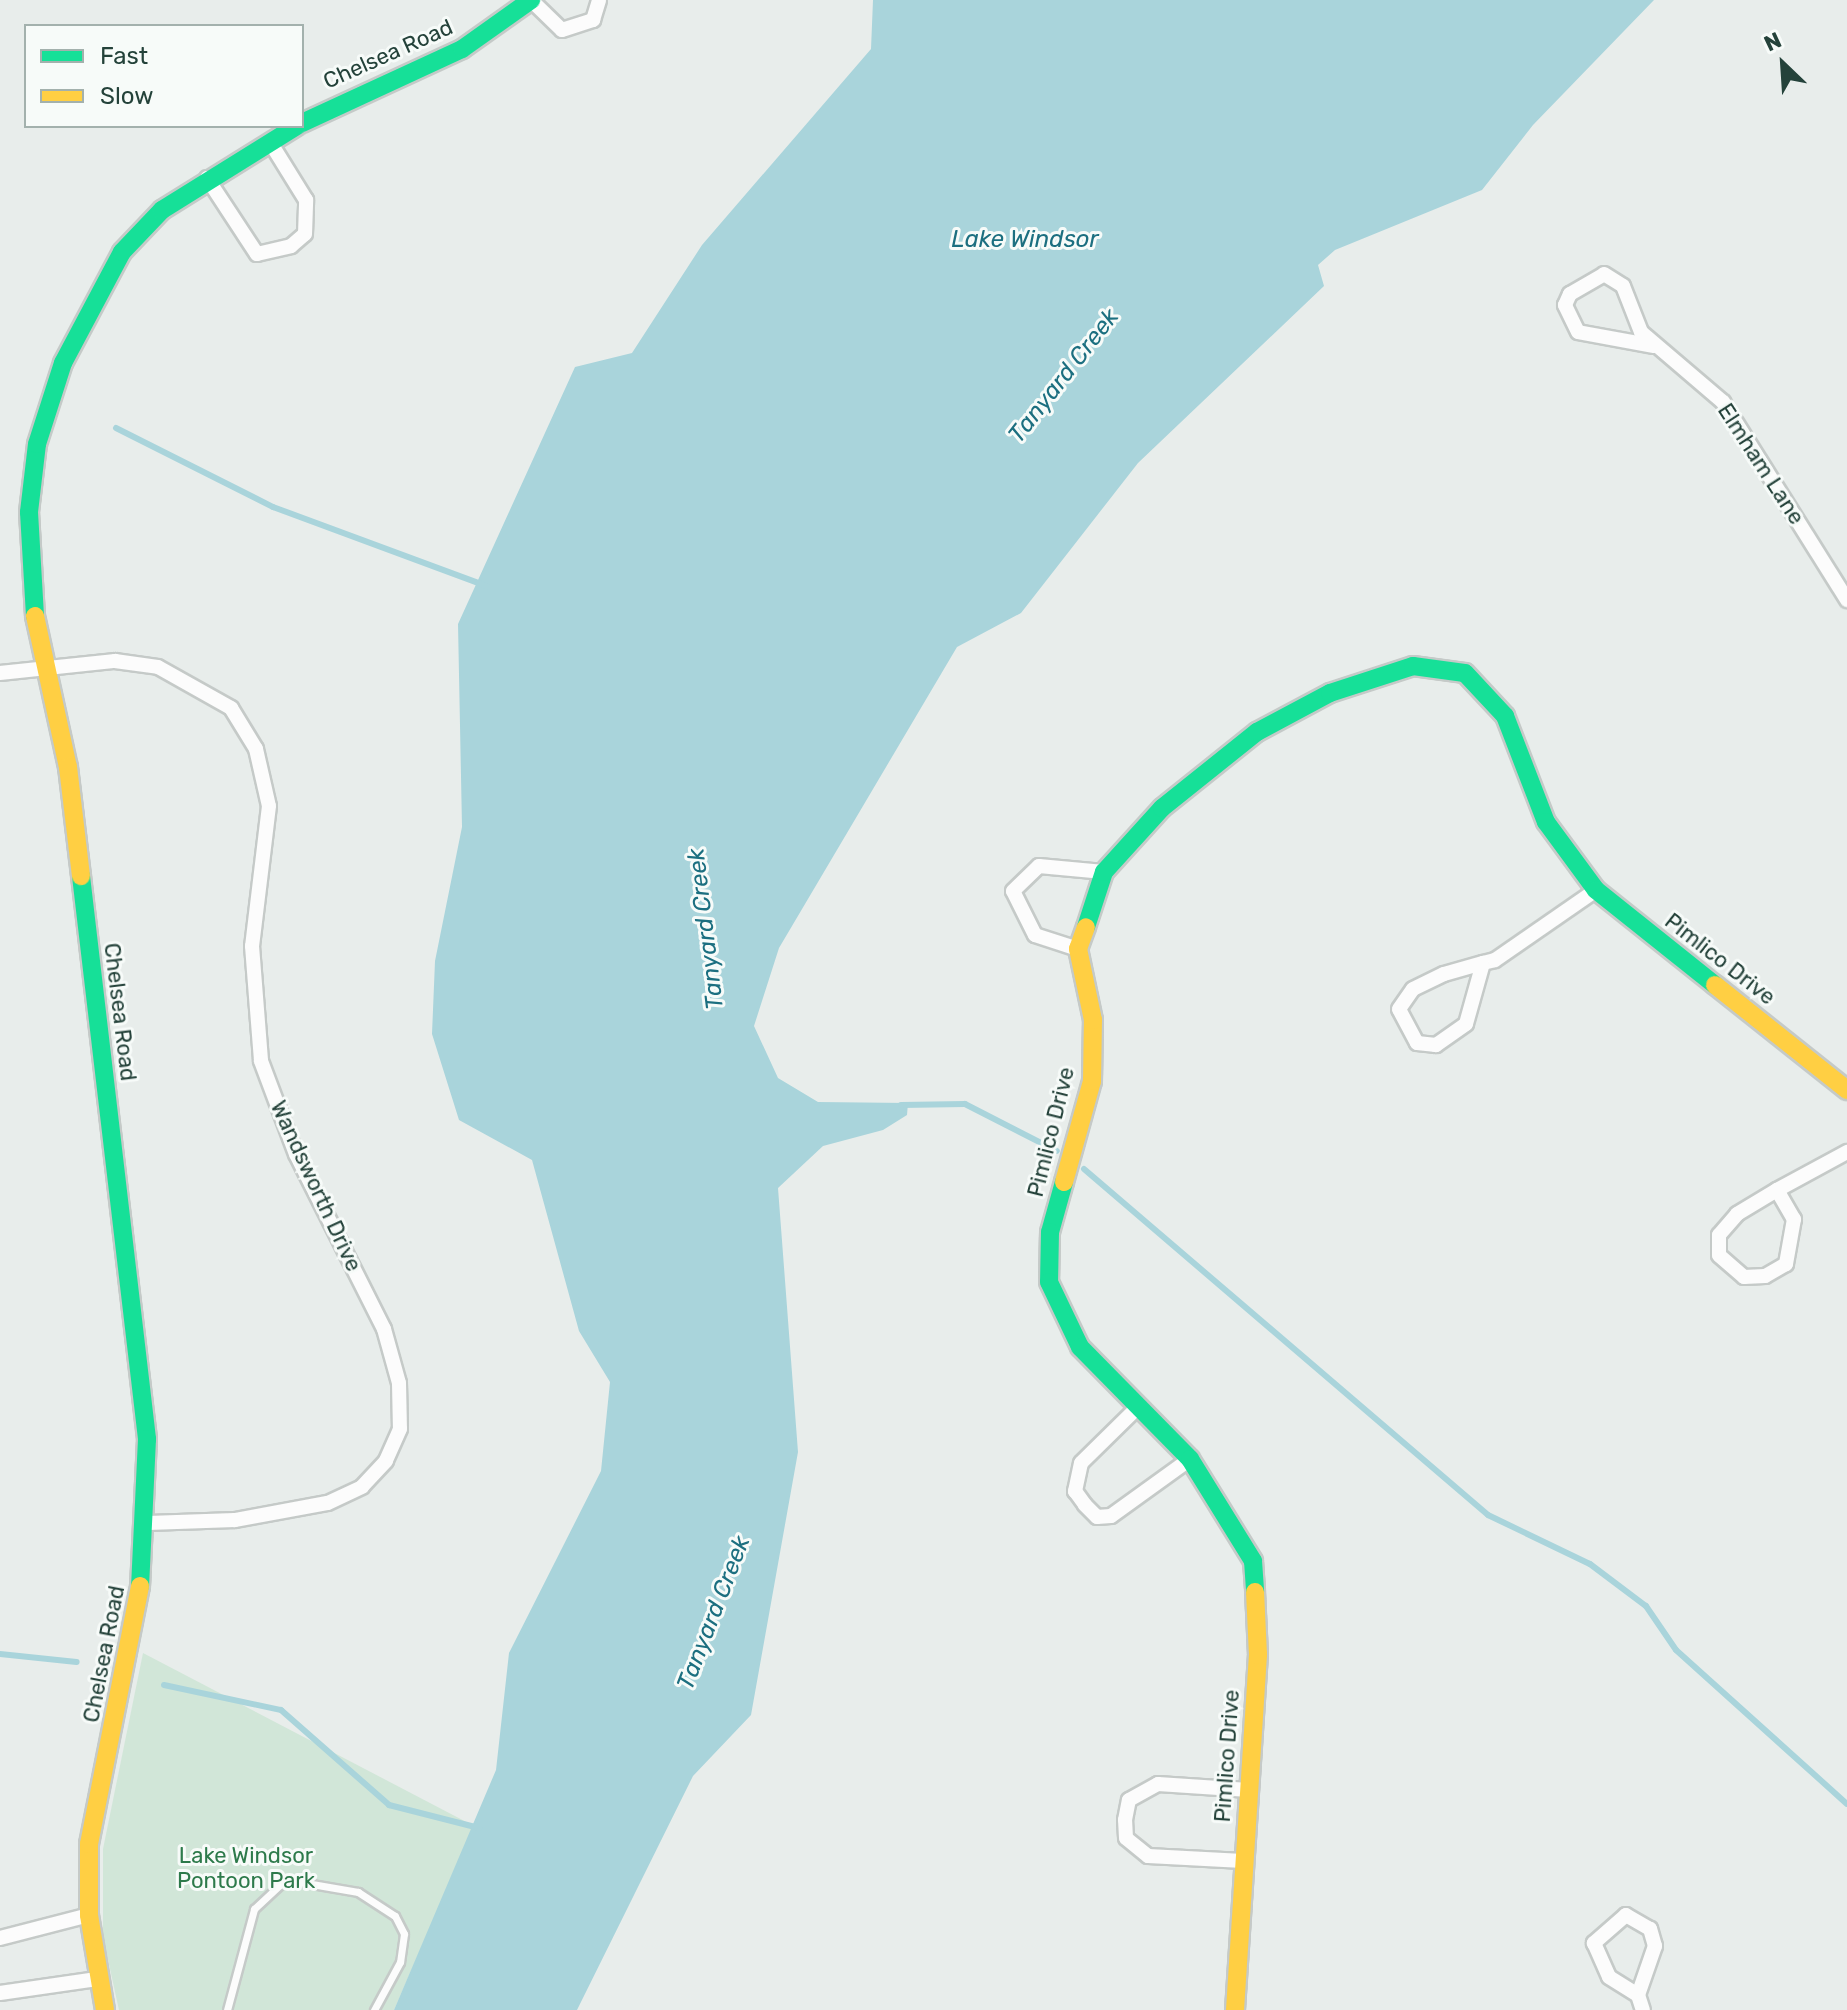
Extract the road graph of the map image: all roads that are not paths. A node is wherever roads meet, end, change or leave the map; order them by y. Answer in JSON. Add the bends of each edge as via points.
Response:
{"nodes":[{"id":1,"x":531,"y":0,"type":"edge"},
{"id":2,"x":599,"y":0,"type":"edge"},
{"id":3,"x":304,"y":122,"type":"edge"},
{"id":4,"x":294,"y":128,"type":"edge"},
{"id":5,"x":270,"y":142,"type":"junction"},
{"id":6,"x":207,"y":178,"type":"junction"},
{"id":7,"x":1654,"y":346,"type":"junction"},
{"id":8,"x":1847,"y":600,"type":"edge"},
{"id":9,"x":44,"y":667,"type":"junction"},
{"id":10,"x":0,"y":673,"type":"edge"},
{"id":11,"x":1104,"y":872,"type":"junction"},
{"id":12,"x":1596,"y":890,"type":"junction"},
{"id":13,"x":1078,"y":949,"type":"junction"},
{"id":14,"x":1483,"y":963,"type":"junction"},
{"id":15,"x":1847,"y":1090,"type":"edge"},
{"id":16,"x":1847,"y":1152,"type":"edge"},
{"id":17,"x":1777,"y":1190,"type":"junction"},
{"id":18,"x":1139,"y":1406,"type":"junction"},
{"id":19,"x":1190,"y":1459,"type":"junction"},
{"id":20,"x":148,"y":1523,"type":"junction"},
{"id":21,"x":1249,"y":1790,"type":"junction"},
{"id":22,"x":1243,"y":1861,"type":"junction"},
{"id":23,"x":89,"y":1915,"type":"junction"},
{"id":24,"x":0,"y":1938,"type":"edge"},
{"id":25,"x":97,"y":1979,"type":"junction"},
{"id":26,"x":0,"y":1993,"type":"edge"},
{"id":27,"x":1640,"y":2003,"type":"edge"},
{"id":28,"x":105,"y":2010,"type":"edge"},
{"id":29,"x":227,"y":2010,"type":"edge"},
{"id":30,"x":374,"y":2010,"type":"edge"},
{"id":31,"x":1235,"y":2010,"type":"edge"}],
"edges":[{"from":1,"to":2,"type":"street","via":[[562,30],[593,20]]},
{"from":1,"to":3,"type":"street","name":"Chelsea Road","via":[[462,49]]},
{"from":4,"to":5,"type":"street","name":"Chelsea Road"},
{"from":5,"to":6,"type":"street","name":"Chelsea Road"},
{"from":5,"to":6,"type":"street","via":[[306,200],[305,234],[291,246],[257,254]]},
{"from":6,"to":9,"type":"street","name":"Chelsea Road","via":[[162,210],[122,252],[63,363],[37,444],[29,512],[31,596]]},
{"from":7,"to":7,"type":"street","name":"Elmham Lane","via":[[1614,276],[1593,277],[1570,294],[1565,305],[1578,332]]},
{"from":7,"to":8,"type":"street","name":"Elmham Lane","via":[[1723,402]]},
{"from":9,"to":10,"type":"street","name":"Wandsworth Drive"},
{"from":9,"to":20,"type":"street","name":"Chelsea Road","via":[[68,767],[146,1424]]},
{"from":9,"to":20,"type":"street","name":"Wandsworth Drive","via":[[115,661],[158,667],[231,708],[256,749],[269,806],[252,946],[261,1061],[296,1154],[384,1329],[399,1383],[400,1429],[386,1461],[362,1487],[327,1503],[235,1520]]},
{"from":11,"to":12,"type":"street","name":"Pimlico Drive","via":[[1162,808],[1257,732],[1330,693],[1413,666],[1440,666],[1487,689],[1527,764],[1546,822]]},
{"from":11,"to":13,"type":"street","name":"Pimlico Drive"},
{"from":11,"to":13,"type":"street","via":[[1039,866],[1013,891],[1035,935]]},
{"from":12,"to":14,"type":"street"},
{"from":12,"to":15,"type":"street","name":"Pimlico Drive"},
{"from":13,"to":18,"type":"street","name":"Pimlico Drive","via":[[1093,1020],[1092,1081],[1050,1232],[1049,1282],[1080,1347]]},
{"from":14,"to":14,"type":"street","via":[[1413,989],[1399,1009],[1417,1043],[1436,1045],[1466,1024]]},
{"from":16,"to":17,"type":"street"},
{"from":17,"to":17,"type":"street","via":[[1719,1235],[1719,1255],[1744,1277],[1786,1264],[1794,1219]]},
{"from":18,"to":19,"type":"street","name":"Pimlico Drive"},
{"from":18,"to":19,"type":"street","via":[[1081,1463],[1075,1491],[1085,1505],[1097,1517],[1111,1516]]},
{"from":19,"to":21,"type":"street","name":"Pimlico Drive","via":[[1253,1561],[1260,1608]]},
{"from":20,"to":23,"type":"street","name":"Chelsea Road","via":[[139,1604],[89,1844]]},
{"from":21,"to":22,"type":"street","name":"Pimlico Drive"},
{"from":21,"to":22,"type":"street","via":[[1158,1784],[1129,1800],[1125,1820],[1126,1838],[1148,1856]]},
{"from":22,"to":31,"type":"street","name":"Pimlico Drive"},
{"from":23,"to":24,"type":"street"},
{"from":23,"to":25,"type":"street","name":"Chelsea Road"},
{"from":25,"to":26,"type":"street"},
{"from":25,"to":28,"type":"street","name":"Chelsea Road"},
{"from":27,"to":27,"type":"street","via":[[1655,1946],[1650,1929],[1626,1915],[1594,1943],[1609,1977]]},
{"from":29,"to":30,"type":"lane","via":[[254,1909],[281,1884],[300,1882],[358,1892],[395,1916],[404,1934],[400,1962]]}]}
